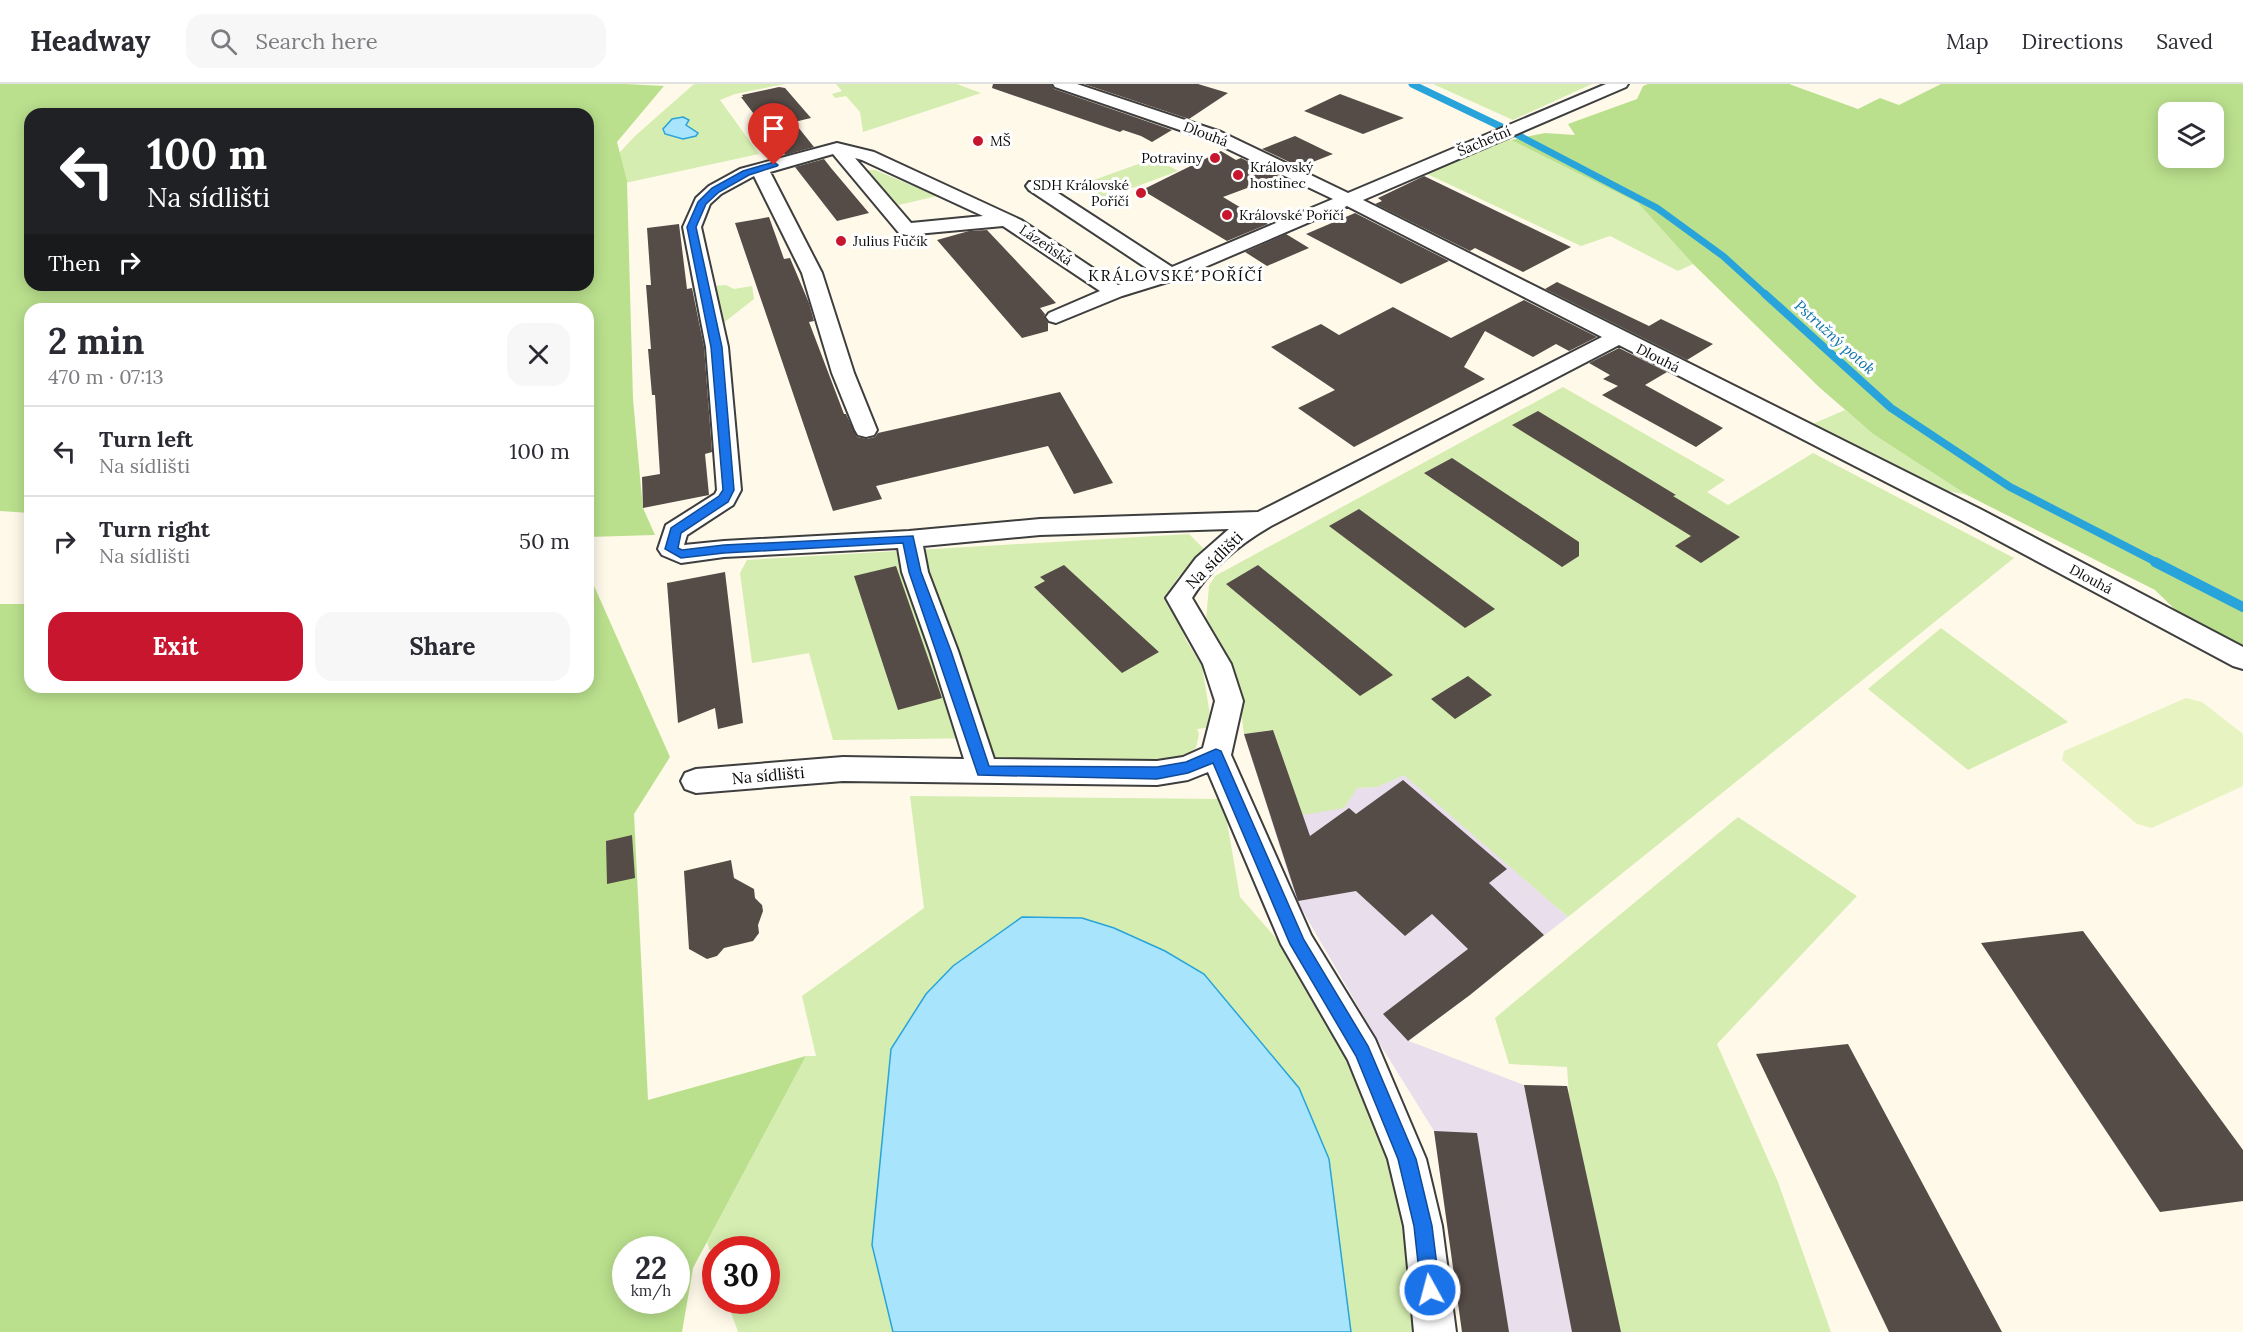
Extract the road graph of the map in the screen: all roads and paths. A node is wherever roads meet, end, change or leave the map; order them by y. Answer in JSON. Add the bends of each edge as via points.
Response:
{"nodes":[{"id":1,"x":1061,"y":84,"type":"edge"},
{"id":2,"x":1620,"y":84,"type":"edge"},
{"id":3,"x":837,"y":148,"type":"junction"},
{"id":4,"x":759,"y":168,"type":"junction"},
{"id":5,"x":1035,"y":186,"type":"dead end"},
{"id":6,"x":1349,"y":200,"type":"junction"},
{"id":7,"x":1006,"y":220,"type":"junction"},
{"id":8,"x":1170,"y":275,"type":"junction"},
{"id":9,"x":1115,"y":292,"type":"junction"},
{"id":10,"x":1056,"y":317,"type":"dead end"},
{"id":11,"x":1618,"y":338,"type":"junction"},
{"id":12,"x":866,"y":430,"type":"dead end"},
{"id":13,"x":1262,"y":520,"type":"junction"},
{"id":14,"x":909,"y":539,"type":"junction"},
{"id":15,"x":2243,"y":659,"type":"edge"},
{"id":16,"x":1216,"y":755,"type":"junction"},
{"id":17,"x":983,"y":771,"type":"junction"},
{"id":18,"x":696,"y":781,"type":"dead end"},
{"id":19,"x":1435,"y":1332,"type":"edge"}],
"edges":[{"from":1,"to":6,"type":"street","name":"Dlouhá","via":[[1215,135]]},
{"from":2,"to":6,"type":"street","name":"Šachetní"},
{"from":3,"to":4,"type":"street"},
{"from":3,"to":7,"type":"street","name":"Lázeňská","via":[[868,156]]},
{"from":3,"to":7,"type":"street","via":[[906,229]]},
{"from":4,"to":12,"type":"street","via":[[812,273],[843,373]]},
{"from":4,"to":14,"type":"street","name":"Na sídlišti","via":[[716,190],[702,202],[692,227],[717,347],[729,490],[724,499],[675,531],[671,549],[681,554]]},
{"from":5,"to":8,"type":"street"},
{"from":6,"to":8,"type":"street"},
{"from":6,"to":11,"type":"street","name":"Dlouhá"},
{"from":7,"to":9,"type":"street","name":"Lázeňská"},
{"from":8,"to":9,"type":"street"},
{"from":9,"to":10,"type":"street"},
{"from":11,"to":13,"type":"street","name":"Na sídlišti"},
{"from":11,"to":15,"type":"street","name":"Dlouhá","via":[[1971,515]]},
{"from":13,"to":14,"type":"street","name":"Na sídlišti","via":[[1040,527]]},
{"from":13,"to":16,"type":"street","name":"Na sídlišti","via":[[1239,533],[1189,580],[1179,598],[1217,664],[1229,701]]},
{"from":14,"to":17,"type":"street","via":[[915,572]]},
{"from":16,"to":17,"type":"street","name":"Na sídlišti","via":[[1188,768],[1157,773]]},
{"from":16,"to":19,"type":"street","via":[[1298,944],[1362,1051],[1407,1159],[1423,1226]]},
{"from":17,"to":18,"type":"street","name":"Na sídlišti","via":[[843,769]]}]}
